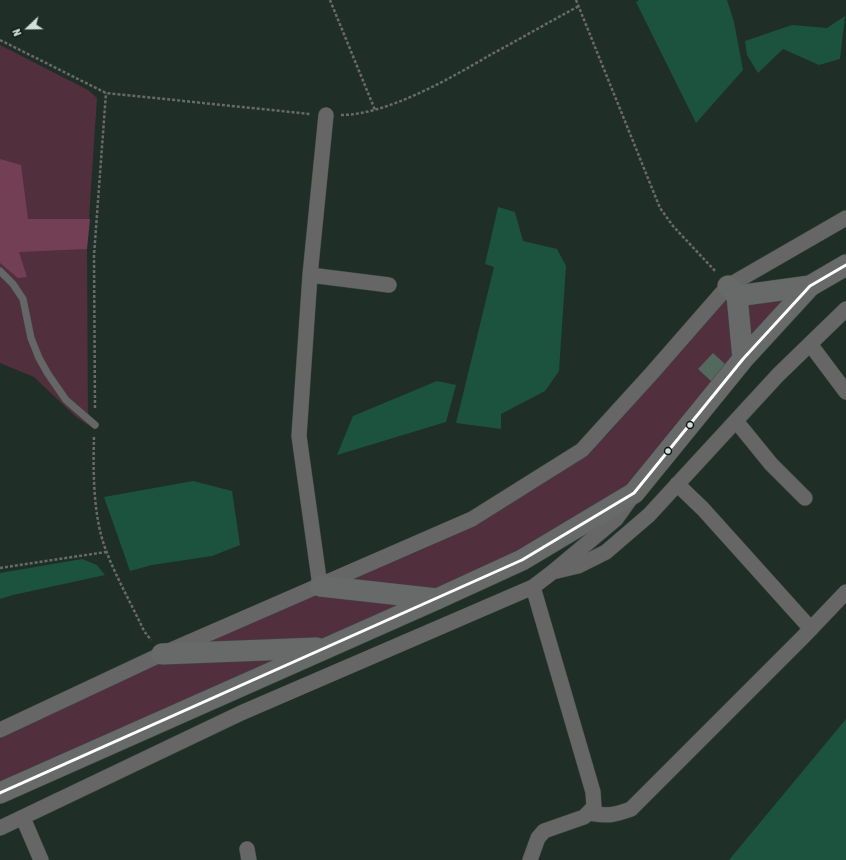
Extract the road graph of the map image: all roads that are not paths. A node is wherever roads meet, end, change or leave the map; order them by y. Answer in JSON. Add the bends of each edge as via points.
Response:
{"nodes":[{"id":1,"x":326,"y":115,"type":"road end"},
{"id":2,"x":846,"y":218,"type":"edge"},
{"id":3,"x":846,"y":265,"type":"edge"},
{"id":4,"x":0,"y":271,"type":"edge"},
{"id":5,"x":310,"y":275,"type":"junction"},
{"id":6,"x":389,"y":285,"type":"dead end"},
{"id":7,"x":810,"y":286,"type":"junction"},
{"id":8,"x":733,"y":291,"type":"junction"},
{"id":9,"x":846,"y":309,"type":"edge"},
{"id":10,"x":810,"y":344,"type":"junction"},
{"id":11,"x":743,"y":359,"type":"junction"},
{"id":12,"x":846,"y":392,"type":"edge"},
{"id":13,"x":736,"y":420,"type":"junction"},
{"id":14,"x":95,"y":425,"type":"road end"},
{"id":15,"x":677,"y":484,"type":"junction"},
{"id":16,"x":634,"y":494,"type":"junction"},
{"id":17,"x":804,"y":498,"type":"dead end"},
{"id":18,"x":554,"y":571,"type":"junction"},
{"id":19,"x":320,"y":586,"type":"junction"},
{"id":20,"x":532,"y":587,"type":"junction"},
{"id":21,"x":846,"y":592,"type":"edge"},
{"id":22,"x":437,"y":599,"type":"junction"},
{"id":23,"x":811,"y":629,"type":"junction"},
{"id":24,"x":327,"y":648,"type":"junction"},
{"id":25,"x":162,"y":654,"type":"junction"},
{"id":26,"x":0,"y":730,"type":"edge"},
{"id":27,"x":0,"y":793,"type":"edge"},
{"id":28,"x":588,"y":813,"type":"junction"},
{"id":29,"x":23,"y":818,"type":"junction"},
{"id":30,"x":0,"y":828,"type":"edge"},
{"id":31,"x":41,"y":860,"type":"edge"},
{"id":32,"x":530,"y":860,"type":"edge"}],
"edges":[{"from":1,"to":5,"type":"street"},
{"from":2,"to":8,"type":"street"},
{"from":3,"to":7,"type":"main road"},
{"from":4,"to":14,"type":"lane","via":[[23,299],[38,358],[66,400]]},
{"from":5,"to":6,"type":"street"},
{"from":5,"to":19,"type":"street","via":[[299,436]]},
{"from":7,"to":8,"type":"main road"},
{"from":7,"to":11,"type":"main road"},
{"from":8,"to":11,"type":"main road"},
{"from":8,"to":19,"type":"street","via":[[652,373],[582,450],[472,519]]},
{"from":9,"to":10,"type":"street"},
{"from":10,"to":12,"type":"street"},
{"from":10,"to":13,"type":"street"},
{"from":11,"to":16,"type":"main road"},
{"from":13,"to":15,"type":"street"},
{"from":13,"to":17,"type":"street","via":[[771,464]]},
{"from":15,"to":18,"type":"street","via":[[649,515],[606,552],[578,566]]},
{"from":15,"to":23,"type":"street","via":[[703,509]]},
{"from":16,"to":18,"type":"street","via":[[616,519]]},
{"from":16,"to":22,"type":"main road","via":[[522,560]]},
{"from":18,"to":20,"type":"street"},
{"from":19,"to":22,"type":"main road"},
{"from":19,"to":25,"type":"street"},
{"from":20,"to":28,"type":"street","via":[[593,792],[594,807]]},
{"from":20,"to":29,"type":"street","via":[[241,713]]},
{"from":21,"to":23,"type":"street"},
{"from":22,"to":24,"type":"main road"},
{"from":23,"to":28,"type":"street","via":[[631,809],[606,816]]},
{"from":24,"to":25,"type":"main road"},
{"from":24,"to":27,"type":"main road"},
{"from":25,"to":26,"type":"street"},
{"from":28,"to":32,"type":"street","via":[[584,817],[544,831],[538,838]]},
{"from":29,"to":30,"type":"street"},
{"from":29,"to":31,"type":"street"}]}
